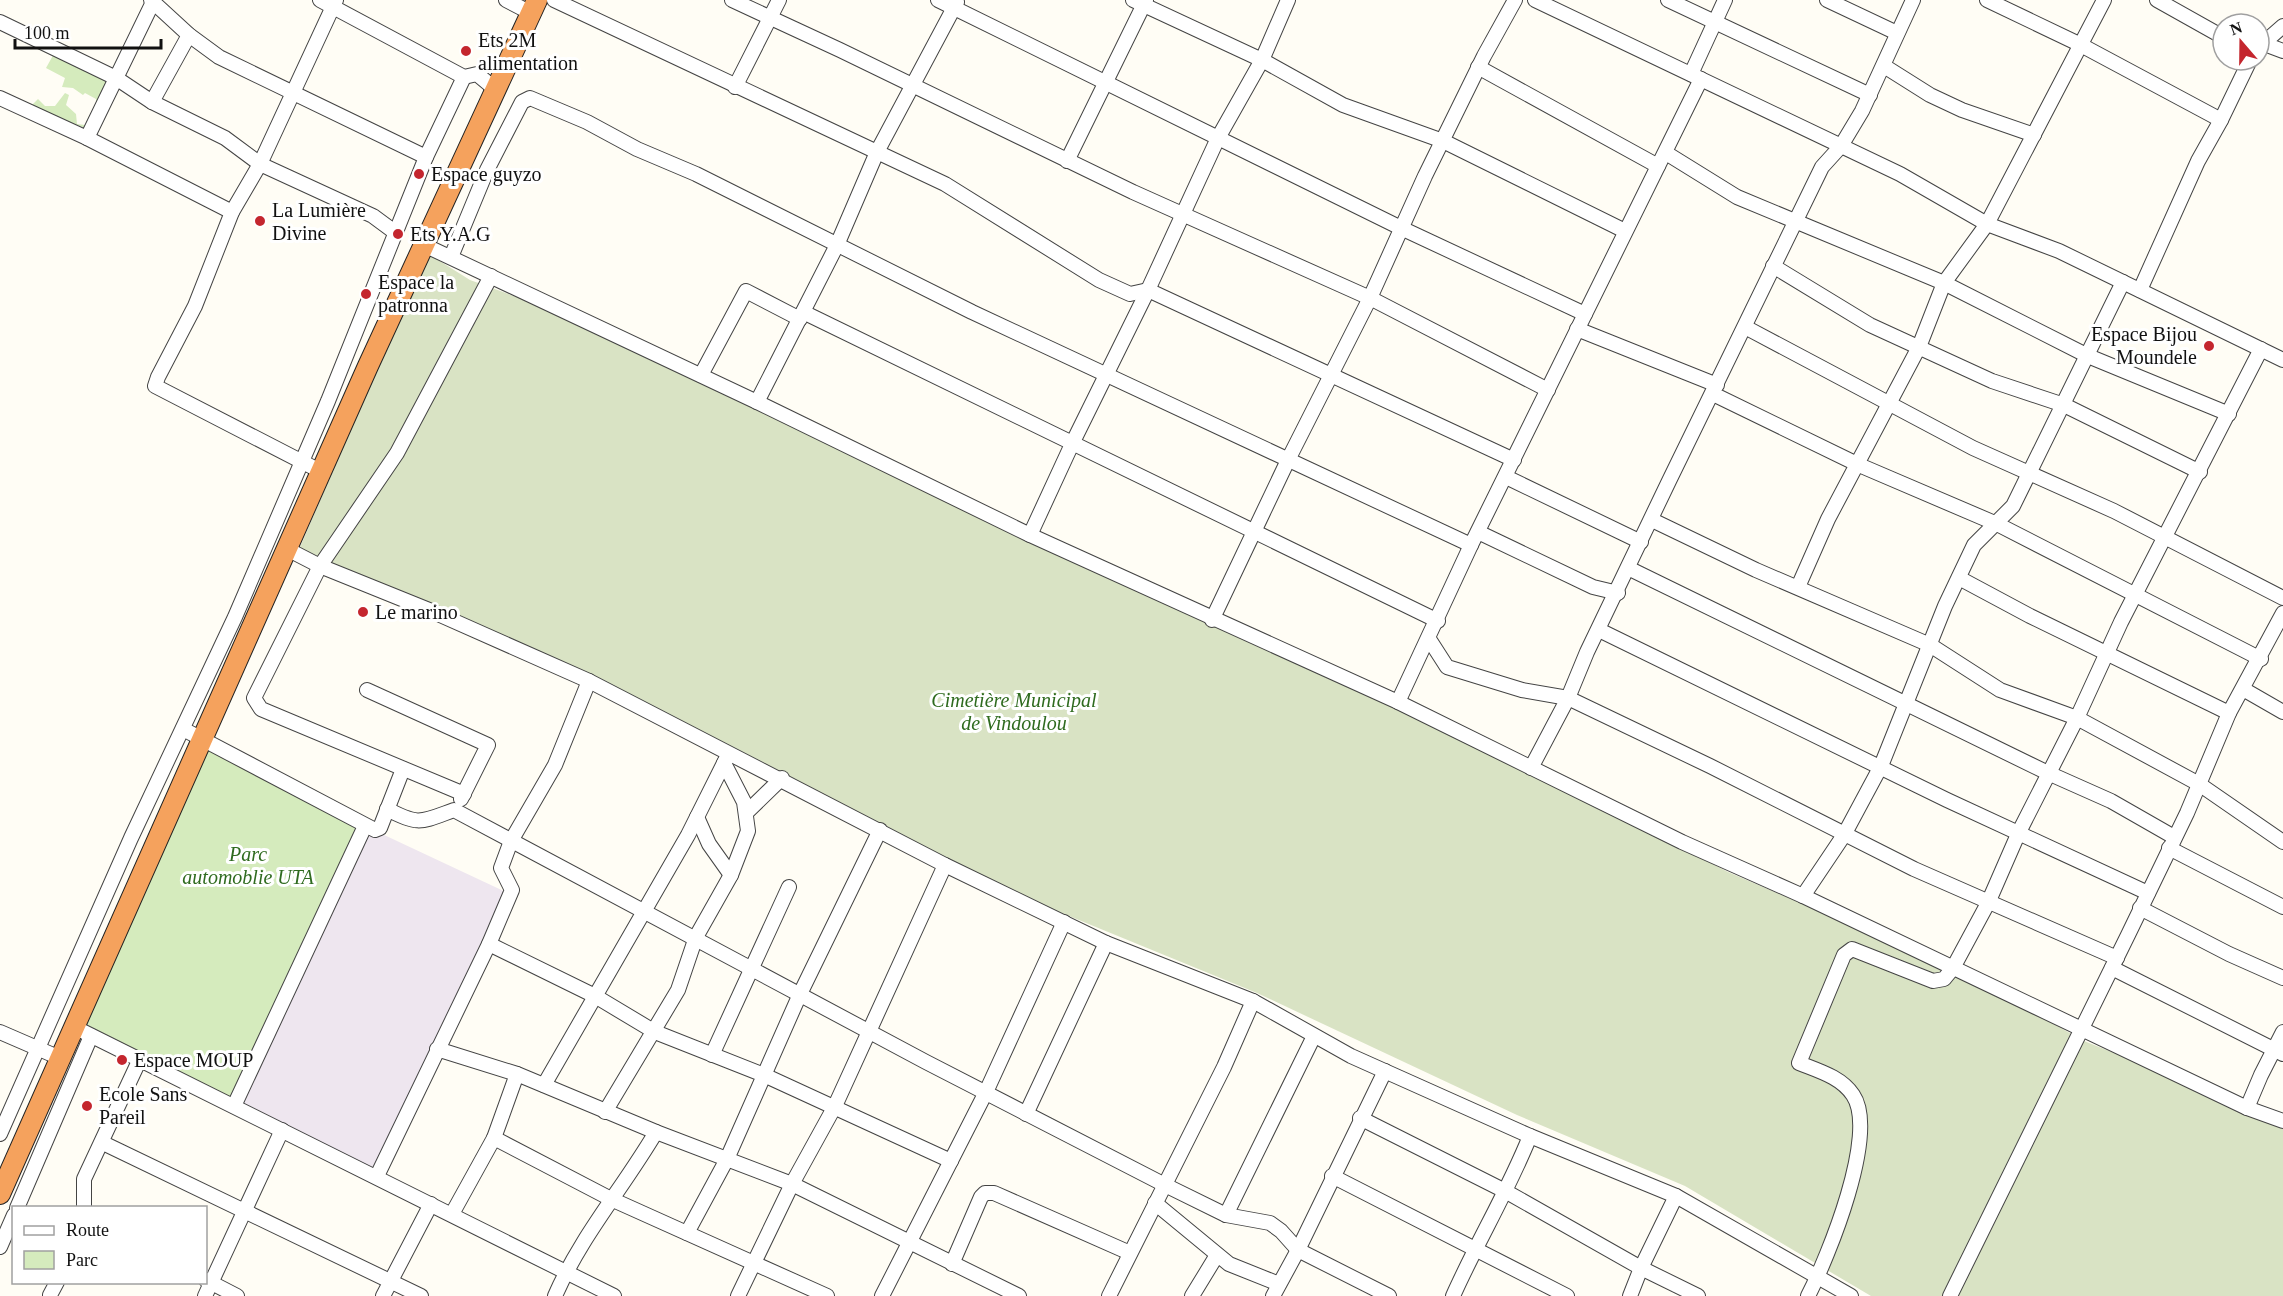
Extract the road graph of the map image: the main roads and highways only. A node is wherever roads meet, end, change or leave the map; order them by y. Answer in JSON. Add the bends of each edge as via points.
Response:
{"nodes":[{"id":1,"x":534,"y":7,"type":"edge"},
{"id":2,"x":0,"y":1194,"type":"edge"}],
"edges":[{"from":1,"to":2,"type":"highway","via":[[202,739],[82,1031],[60,1058]]}]}
